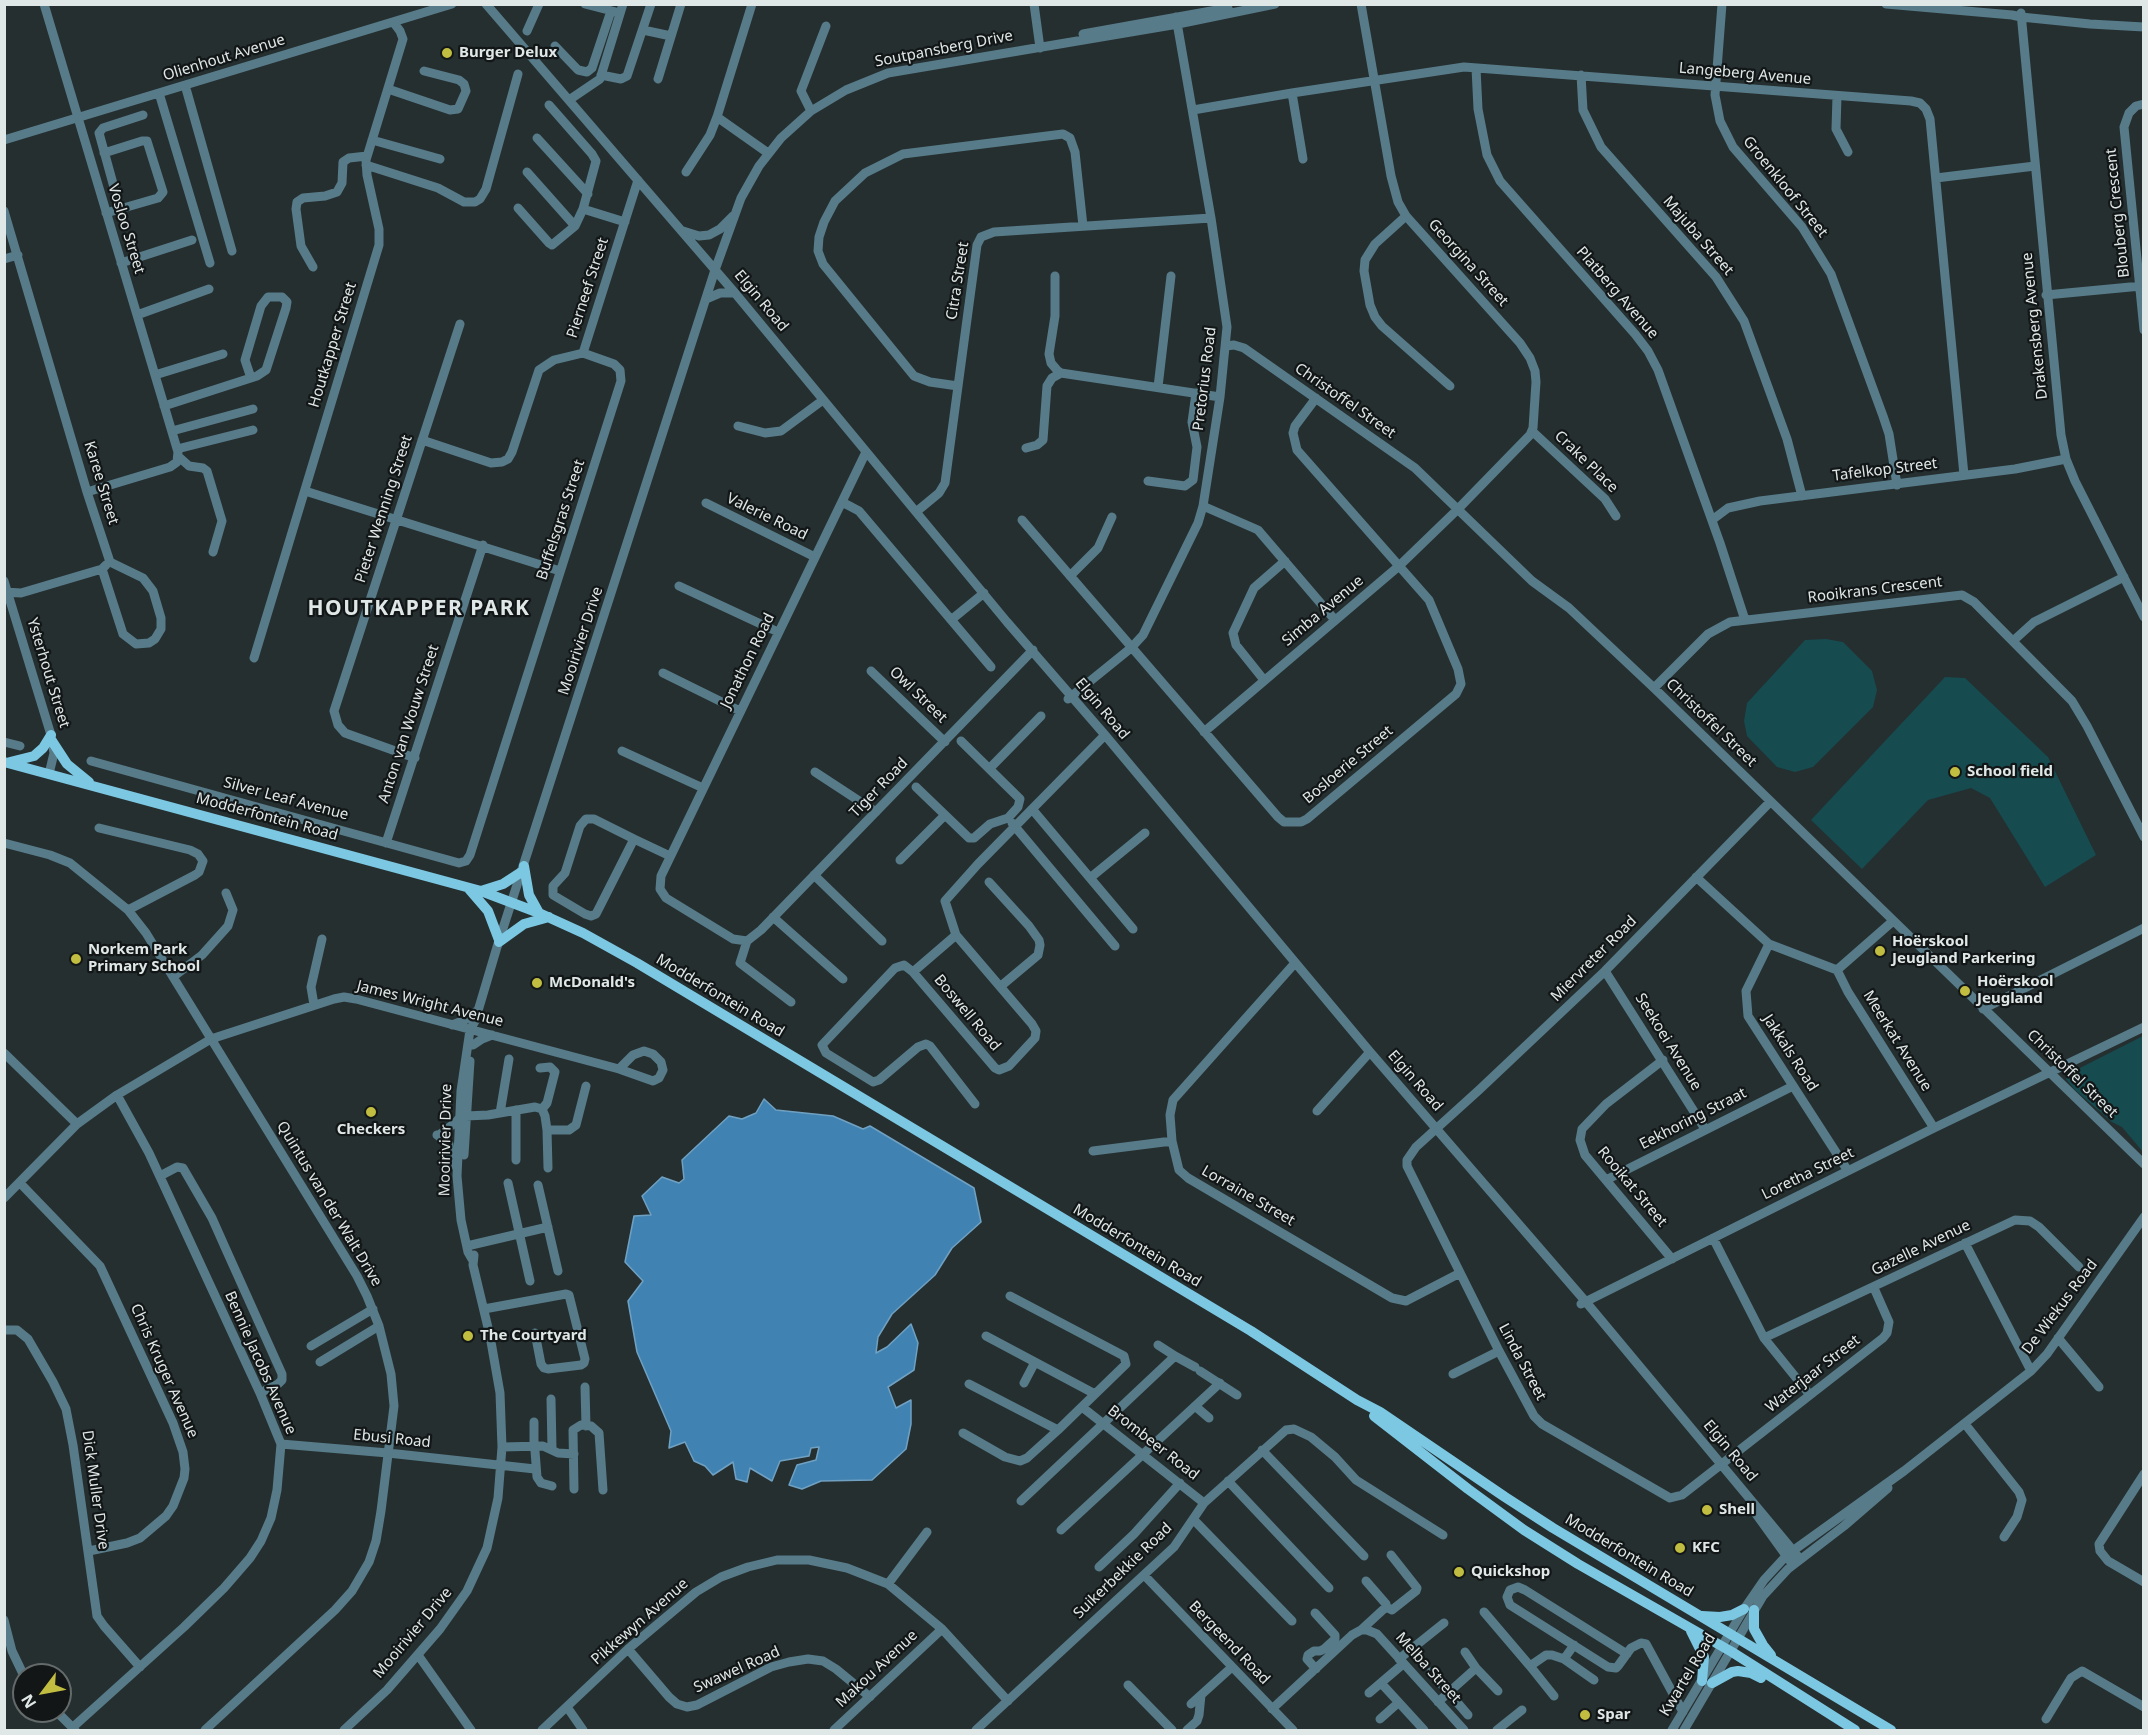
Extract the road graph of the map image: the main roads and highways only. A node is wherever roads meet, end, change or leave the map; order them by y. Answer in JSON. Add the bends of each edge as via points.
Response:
{"nodes":[{"id":1,"x":5,"y":762,"type":"edge"},
{"id":2,"x":95,"y":787,"type":"junction"},
{"id":3,"x":466,"y":887,"type":"junction"},
{"id":4,"x":481,"y":891,"type":"junction"},
{"id":5,"x":539,"y":913,"type":"junction"},
{"id":6,"x":550,"y":917,"type":"junction"},
{"id":7,"x":1357,"y":1400,"type":"junction"},
{"id":8,"x":1698,"y":1616,"type":"junction"},
{"id":9,"x":1689,"y":1629,"type":"junction"},
{"id":10,"x":1778,"y":1663,"type":"junction"},
{"id":11,"x":1843,"y":1723,"type":"junction"},
{"id":12,"x":1855,"y":1731,"type":"edge"},
{"id":13,"x":1891,"y":1731,"type":"edge"}],
"edges":[{"from":1,"to":2,"type":"main road","name":"Modderfontein Road"},
{"from":1,"to":2,"type":"main road","via":[[34,756],[51,738],[72,769]]},
{"from":2,"to":3,"type":"main road","name":"Modderfontein Road"},
{"from":3,"to":4,"type":"main road","name":"Modderfontein Road"},
{"from":3,"to":6,"type":"main road","via":[[488,911],[499,941],[524,924]]},
{"from":4,"to":5,"type":"main road","name":"Modderfontein Road"},
{"from":4,"to":5,"type":"main road","via":[[503,884],[523,868],[529,894]]},
{"from":5,"to":6,"type":"main road","name":"Modderfontein Road"},
{"from":6,"to":7,"type":"main road","name":"Modderfontein Road","via":[[647,969],[1251,1331]]},
{"from":7,"to":8,"type":"main road","name":"Modderfontein Road"},
{"from":7,"to":9,"type":"main road","name":"Modderfontein Road","via":[[1493,1508]]},
{"from":8,"to":10,"type":"main road","name":"Modderfontein Road"},
{"from":8,"to":10,"type":"main road","via":[[1720,1617],[1749,1609],[1754,1629]]},
{"from":9,"to":11,"type":"main road","name":"Modderfontein Road"},
{"from":9,"to":11,"type":"main road","via":[[1702,1651],[1707,1682],[1732,1672],[1751,1672]]},
{"from":10,"to":13,"type":"main road","name":"Modderfontein Road"},
{"from":11,"to":12,"type":"main road","name":"Modderfontein Road"}]}
